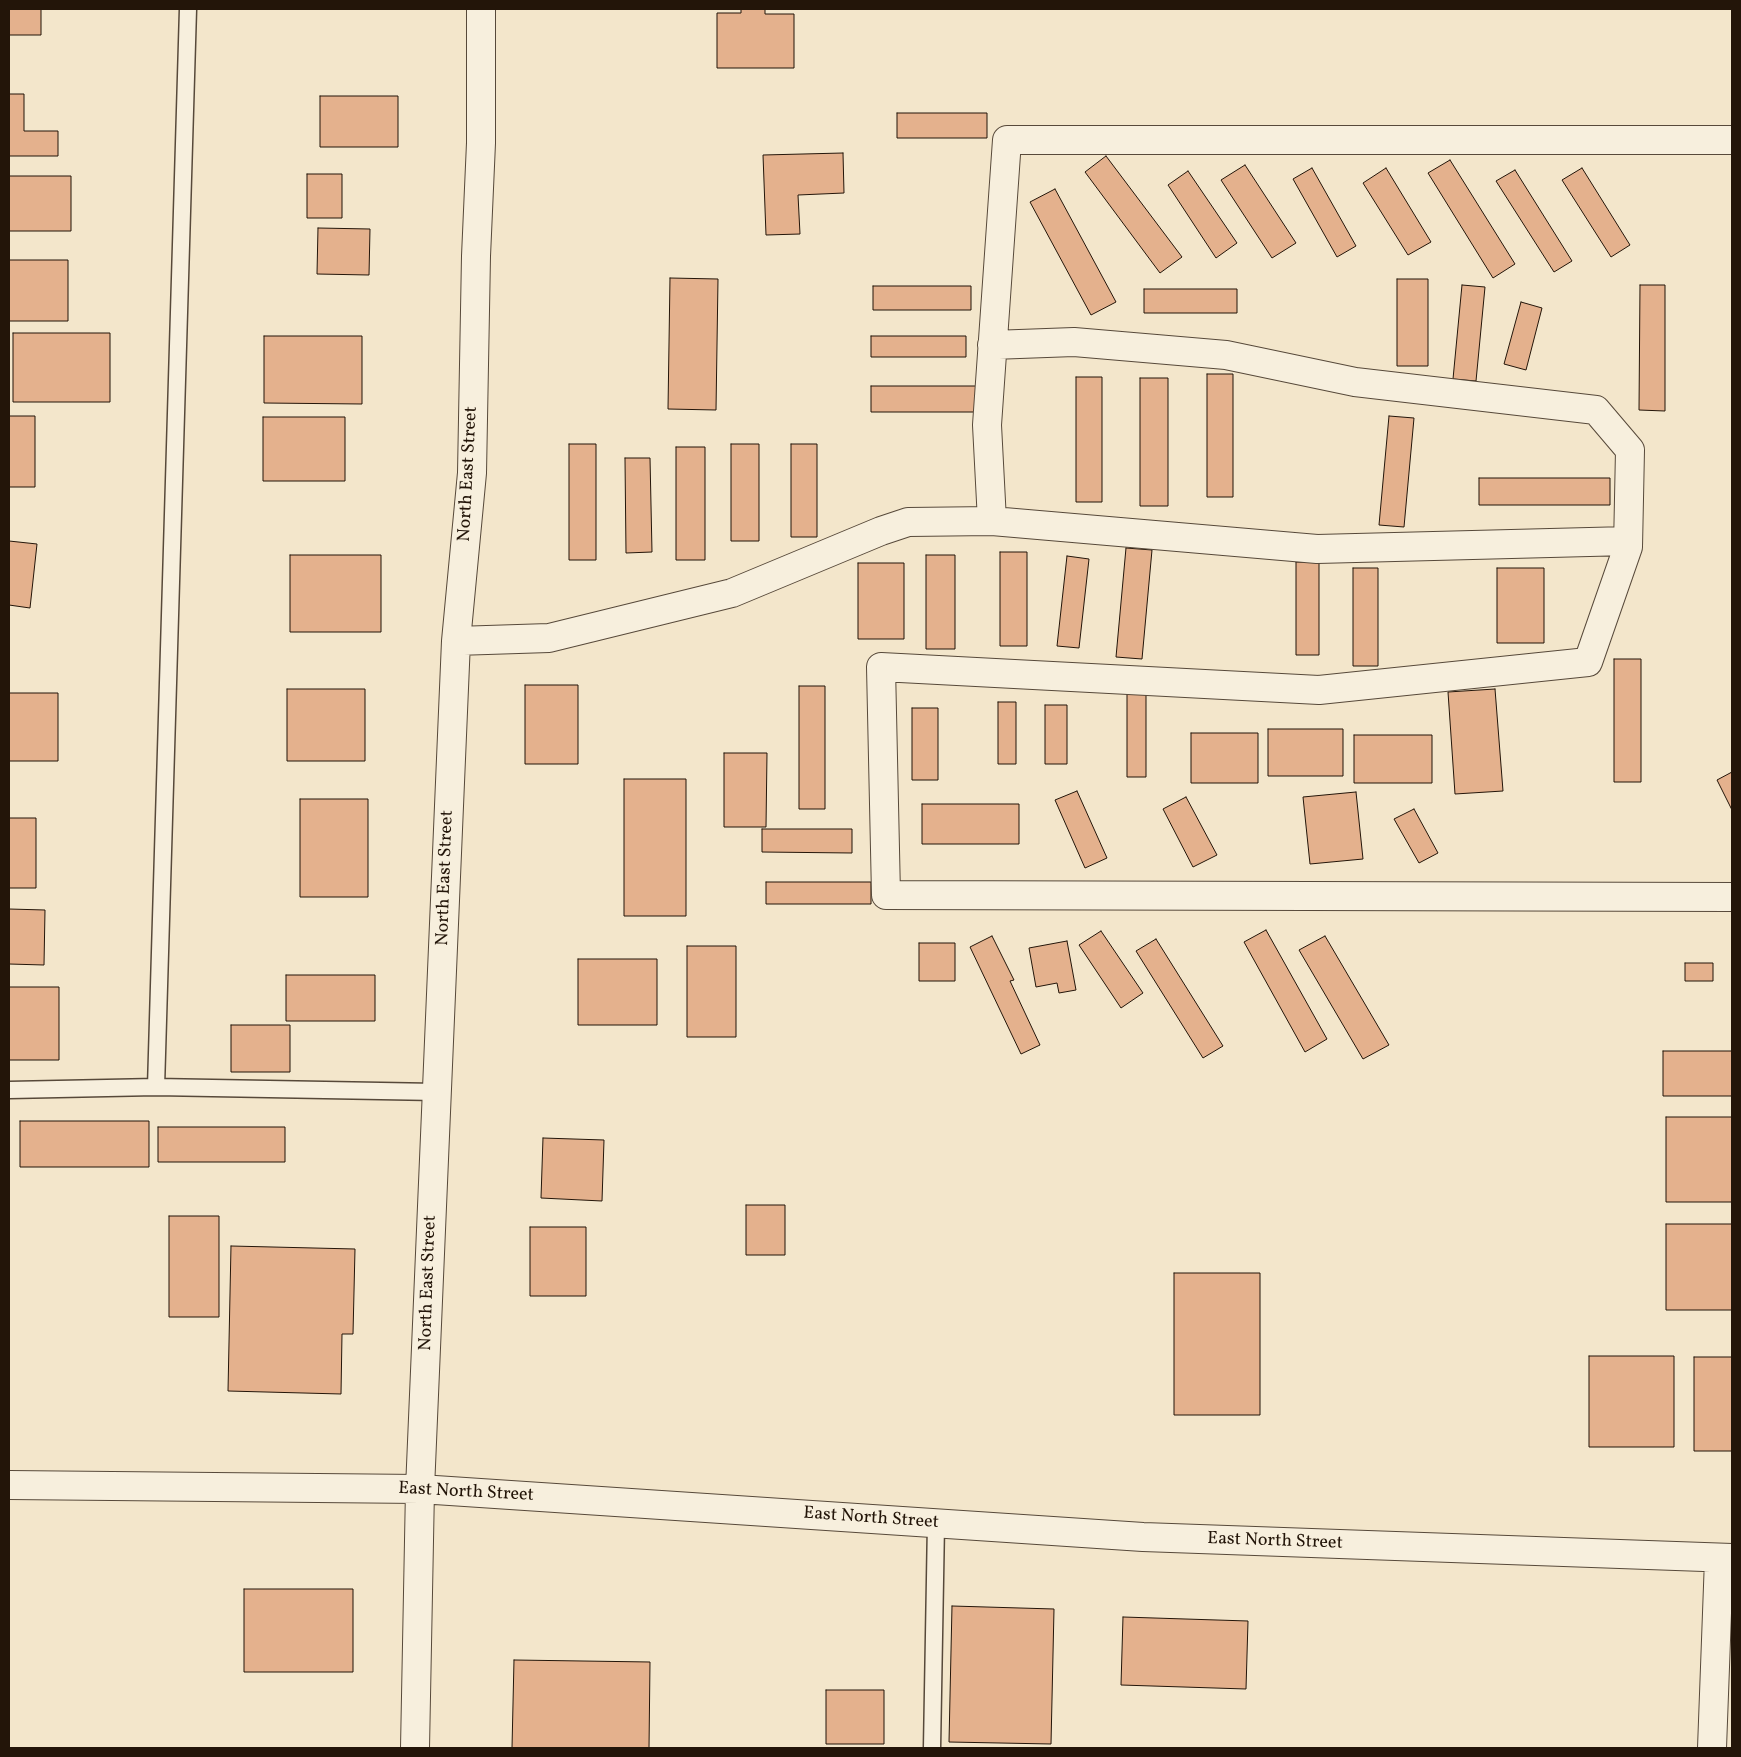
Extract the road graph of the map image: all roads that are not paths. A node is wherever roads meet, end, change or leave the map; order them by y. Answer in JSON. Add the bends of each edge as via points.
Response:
{"nodes":[{"id":1,"x":188,"y":9,"type":"edge"},
{"id":2,"x":482,"y":9,"type":"edge"},
{"id":3,"x":1732,"y":140,"type":"edge"},
{"id":4,"x":992,"y":344,"type":"junction"},
{"id":5,"x":992,"y":521,"type":"junction"},
{"id":6,"x":1628,"y":541,"type":"junction"},
{"id":7,"x":456,"y":641,"type":"junction"},
{"id":8,"x":1732,"y":897,"type":"edge"},
{"id":9,"x":156,"y":1087,"type":"junction"},
{"id":10,"x":9,"y":1090,"type":"edge"},
{"id":11,"x":437,"y":1092,"type":"junction"},
{"id":12,"x":9,"y":1485,"type":"edge"},
{"id":13,"x":420,"y":1489,"type":"junction"},
{"id":14,"x":936,"y":1523,"type":"junction"},
{"id":15,"x":1726,"y":1558,"type":"edge"},
{"id":16,"x":415,"y":1748,"type":"edge"},
{"id":17,"x":932,"y":1748,"type":"edge"},
{"id":18,"x":1712,"y":1748,"type":"edge"}],
"edges":[{"from":1,"to":9,"type":"lane"},
{"from":2,"to":7,"type":"street","name":"North East Street","via":[[472,473]]},
{"from":3,"to":4,"type":"street","via":[[1007,140]]},
{"from":4,"to":5,"type":"street","via":[[987,425]]},
{"from":4,"to":6,"type":"street","via":[[1074,342],[1226,355],[1355,382],[1596,410],[1630,450]]},
{"from":5,"to":6,"type":"street","via":[[1317,549]]},
{"from":5,"to":7,"type":"street","via":[[908,522],[732,593],[549,638]]},
{"from":6,"to":8,"type":"street","via":[[1588,662],[1319,690],[881,667],[886,895]]},
{"from":7,"to":11,"type":"street","name":"North East Street"},
{"from":9,"to":10,"type":"lane"},
{"from":9,"to":11,"type":"lane"},
{"from":11,"to":13,"type":"street","name":"North East Street"},
{"from":12,"to":13,"type":"street","name":"East North Street"},
{"from":13,"to":14,"type":"street","name":"East North Street"},
{"from":13,"to":16,"type":"street","name":"North East Street"},
{"from":14,"to":15,"type":"street","name":"East North Street","via":[[1143,1537]]},
{"from":14,"to":17,"type":"lane"},
{"from":15,"to":18,"type":"street"}]}
